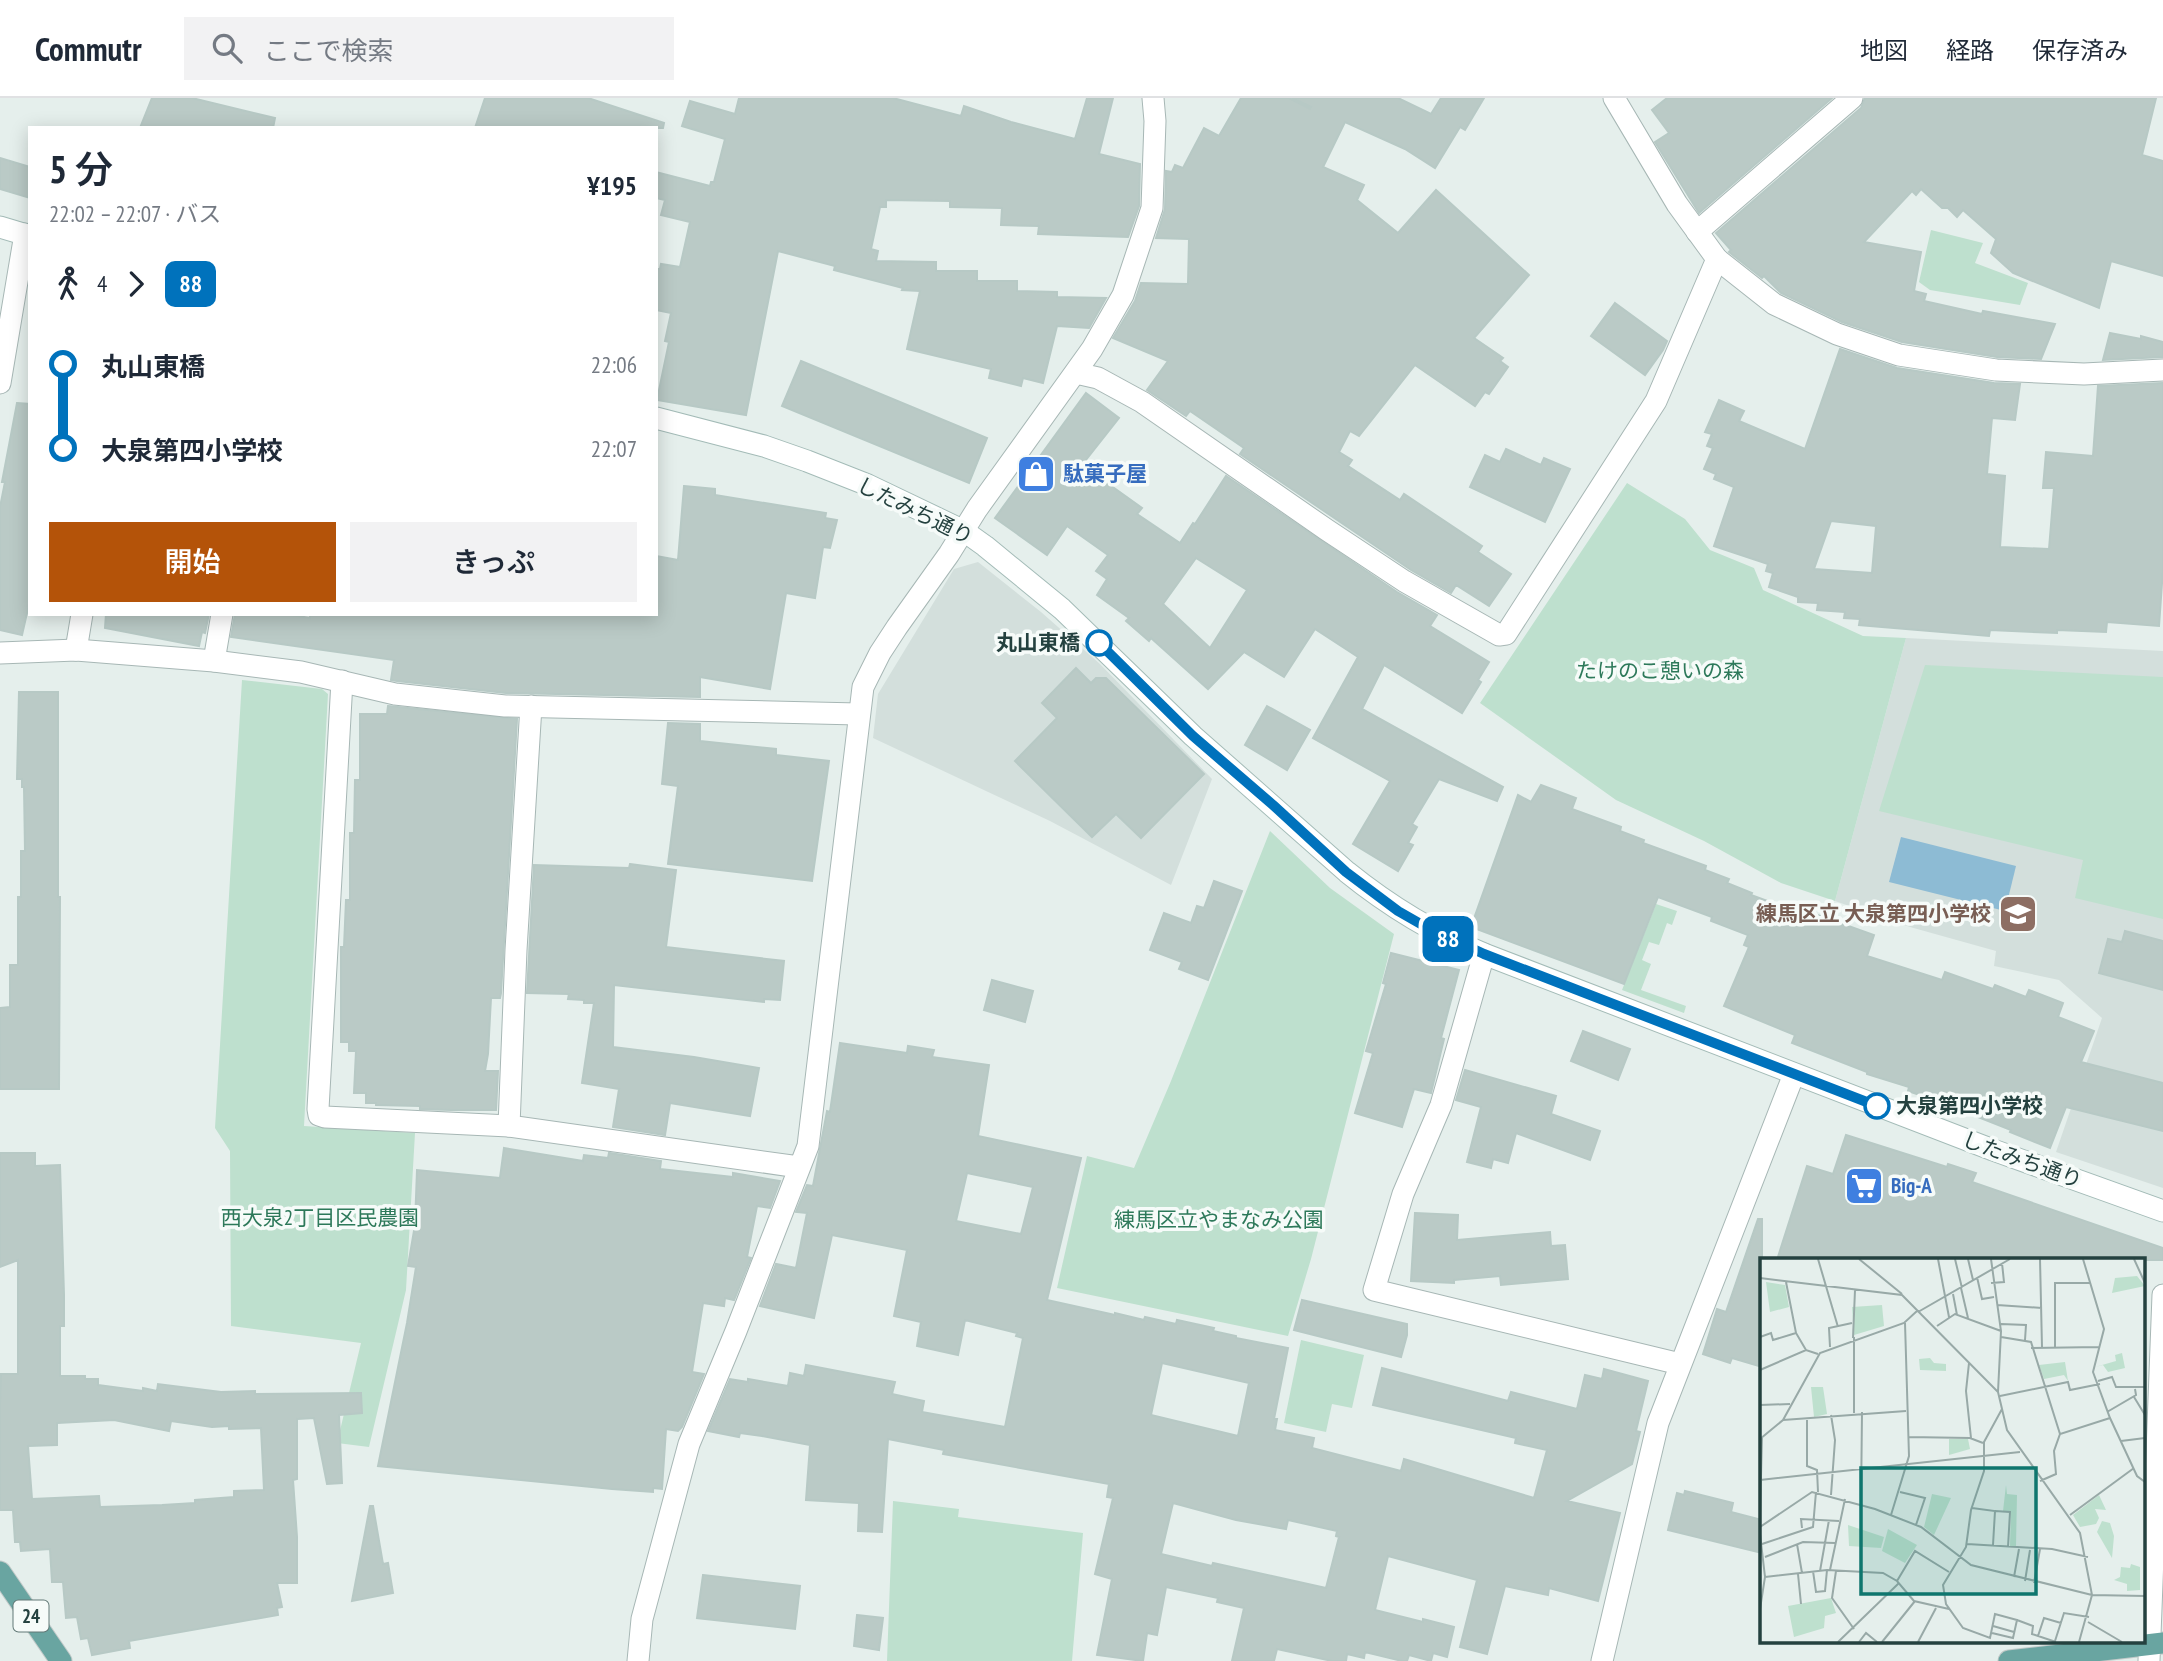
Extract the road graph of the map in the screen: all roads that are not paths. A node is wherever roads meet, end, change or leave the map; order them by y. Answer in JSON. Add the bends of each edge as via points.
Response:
{"nodes":[{"id":1,"x":1153,"y":98,"type":"edge"},
{"id":2,"x":1614,"y":98,"type":"edge"},
{"id":3,"x":1852,"y":98,"type":"edge"},
{"id":4,"x":0,"y":227,"type":"edge"},
{"id":5,"x":1697,"y":232,"type":"junction"},
{"id":6,"x":27,"y":235,"type":"edge"},
{"id":7,"x":1717,"y":259,"type":"junction"},
{"id":8,"x":2163,"y":370,"type":"edge"},
{"id":9,"x":1076,"y":373,"type":"junction"},
{"id":10,"x":0,"y":383,"type":"edge"},
{"id":11,"x":658,"y":419,"type":"edge"},
{"id":12,"x":964,"y":531,"type":"junction"},
{"id":13,"x":82,"y":616,"type":"edge"},
{"id":14,"x":222,"y":616,"type":"edge"},
{"id":15,"x":76,"y":650,"type":"junction"},
{"id":16,"x":0,"y":653,"type":"edge"},
{"id":17,"x":214,"y":661,"type":"junction"},
{"id":18,"x":342,"y":681,"type":"junction"},
{"id":19,"x":531,"y":706,"type":"junction"},
{"id":20,"x":858,"y":714,"type":"junction"},
{"id":21,"x":1484,"y":954,"type":"junction"},
{"id":22,"x":1794,"y":1073,"type":"junction"},
{"id":23,"x":509,"y":1126,"type":"junction"},
{"id":24,"x":799,"y":1167,"type":"junction"},
{"id":25,"x":2163,"y":1211,"type":"edge"},
{"id":26,"x":2163,"y":1295,"type":"edge"},
{"id":27,"x":1680,"y":1364,"type":"junction"},
{"id":28,"x":0,"y":1572,"type":"edge"},
{"id":29,"x":2154,"y":1650,"type":"edge"},
{"id":30,"x":61,"y":1661,"type":"edge"},
{"id":31,"x":638,"y":1661,"type":"edge"},
{"id":32,"x":1602,"y":1661,"type":"edge"},
{"id":33,"x":2009,"y":1661,"type":"edge"}],
"edges":[{"from":1,"to":9,"type":"street","via":[[1152,208],[1123,295]]},
{"from":2,"to":5,"type":"street"},
{"from":3,"to":5,"type":"street"},
{"from":4,"to":6,"type":"street"},
{"from":5,"to":7,"type":"street"},
{"from":6,"to":10,"type":"street"},
{"from":7,"to":8,"type":"street","via":[[1774,304],[1837,334],[1899,355],[1996,370],[2084,374]]},
{"from":7,"to":9,"type":"street","via":[[1656,401],[1503,635],[1404,581],[1142,402],[1098,378]]},
{"from":9,"to":12,"type":"street"},
{"from":11,"to":12,"type":"street","name":"したみち通り","via":[[807,461]]},
{"from":12,"to":20,"type":"street","via":[[880,653],[863,687]]},
{"from":12,"to":21,"type":"street","name":"したみち通り","via":[[1062,609],[1193,736],[1346,872],[1398,911]]},
{"from":13,"to":15,"type":"street"},
{"from":14,"to":17,"type":"street"},
{"from":15,"to":16,"type":"street"},
{"from":15,"to":17,"type":"street"},
{"from":17,"to":18,"type":"street"},
{"from":18,"to":19,"type":"street","via":[[427,699]]},
{"from":18,"to":23,"type":"street","via":[[319,1115]]},
{"from":19,"to":20,"type":"street"},
{"from":19,"to":23,"type":"street"},
{"from":20,"to":24,"type":"street","via":[[807,1146]]},
{"from":21,"to":22,"type":"street","name":"したみち通り"},
{"from":21,"to":27,"type":"street","via":[[1441,1105],[1403,1194],[1374,1290]]},
{"from":22,"to":25,"type":"street","name":"したみち通り"},
{"from":22,"to":27,"type":"street"},
{"from":23,"to":24,"type":"street"},
{"from":24,"to":31,"type":"street","via":[[689,1444],[642,1619]]},
{"from":26,"to":29,"type":"street"},
{"from":27,"to":32,"type":"street","via":[[1658,1423]]},
{"from":28,"to":30,"type":"main road","number":"24"},
{"from":29,"to":33,"type":"main road"}]}
